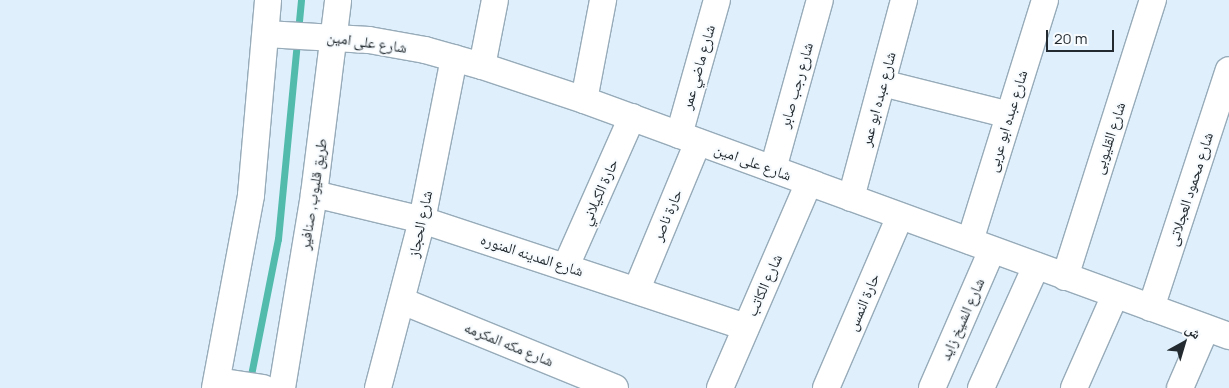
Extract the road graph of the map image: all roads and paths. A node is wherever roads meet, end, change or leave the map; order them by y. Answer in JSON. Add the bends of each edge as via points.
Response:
{"nodes":[{"id":1,"x":268,"y":0,"type":"edge"},
{"id":2,"x":338,"y":0,"type":"edge"},
{"id":3,"x":495,"y":0,"type":"edge"},
{"id":4,"x":603,"y":0,"type":"edge"},
{"id":5,"x":717,"y":0,"type":"edge"},
{"id":6,"x":820,"y":0,"type":"edge"},
{"id":7,"x":904,"y":0,"type":"edge"},
{"id":8,"x":1045,"y":0,"type":"edge"},
{"id":9,"x":1153,"y":0,"type":"edge"},
{"id":10,"x":266,"y":34,"type":"junction"},
{"id":11,"x":336,"y":36,"type":"junction"},
{"id":12,"x":454,"y":58,"type":"junction"},
{"id":13,"x":482,"y":66,"type":"junction"},
{"id":14,"x":1229,"y":70,"type":"edge"},
{"id":15,"x":882,"y":83,"type":"junction"},
{"id":16,"x":584,"y":100,"type":"junction"},
{"id":17,"x":1009,"y":115,"type":"junction"},
{"id":18,"x":632,"y":118,"type":"junction"},
{"id":19,"x":688,"y":138,"type":"junction"},
{"id":20,"x":773,"y":169,"type":"junction"},
{"id":21,"x":809,"y":182,"type":"junction"},
{"id":22,"x":314,"y":194,"type":"junction"},
{"id":23,"x":851,"y":198,"type":"junction"},
{"id":24,"x":900,"y":216,"type":"junction"},
{"id":25,"x":422,"y":220,"type":"junction"},
{"id":26,"x":981,"y":246,"type":"junction"},
{"id":27,"x":566,"y":266,"type":"junction"},
{"id":28,"x":1036,"y":266,"type":"junction"},
{"id":29,"x":1065,"y":276,"type":"junction"},
{"id":30,"x":637,"y":289,"type":"junction"},
{"id":31,"x":1115,"y":295,"type":"junction"},
{"id":32,"x":402,"y":301,"type":"junction"},
{"id":33,"x":1151,"y":308,"type":"junction"},
{"id":34,"x":746,"y":327,"type":"junction"},
{"id":35,"x":1218,"y":332,"type":"edge"},
{"id":36,"x":216,"y":384,"type":"edge"},
{"id":37,"x":263,"y":388,"type":"edge"},
{"id":38,"x":282,"y":388,"type":"edge"},
{"id":39,"x":378,"y":388,"type":"edge"},
{"id":40,"x":615,"y":388,"type":"edge"},
{"id":41,"x":720,"y":388,"type":"edge"},
{"id":42,"x":826,"y":388,"type":"edge"},
{"id":43,"x":932,"y":388,"type":"edge"},
{"id":44,"x":980,"y":388,"type":"edge"},
{"id":45,"x":1074,"y":388,"type":"edge"},
{"id":46,"x":1180,"y":388,"type":"edge"}],
"edges":[{"from":1,"to":10,"type":"street"},
{"from":2,"to":11,"type":"street","name":"طريق قليوب, صنافير"},
{"from":3,"to":13,"type":"street"},
{"from":4,"to":16,"type":"street"},
{"from":5,"to":19,"type":"street","name":"شارع ماضي عمر"},
{"from":6,"to":20,"type":"street","name":"شارع رجب صابر"},
{"from":7,"to":15,"type":"street","name":"شارع عبده ابو عمر"},
{"from":8,"to":17,"type":"street","name":"شارع عبده ابو عربى"},
{"from":9,"to":29,"type":"street","name":"شارع القليوبى"},
{"from":10,"to":11,"type":"street","name":"شارع على امين"},
{"from":10,"to":36,"type":"street","via":[[251,194]]},
{"from":11,"to":12,"type":"street","name":"شارع على امين","via":[[425,50]]},
{"from":11,"to":22,"type":"street","name":"طريق قليوب, صنافير"},
{"from":12,"to":13,"type":"street","name":"شارع على امين"},
{"from":12,"to":25,"type":"street","name":"شارع الحجاز"},
{"from":13,"to":16,"type":"street","name":"شارع على امين"},
{"from":14,"to":33,"type":"street","name":"شارع محمود العجلاتى"},
{"from":15,"to":17,"type":"street"},
{"from":15,"to":23,"type":"street","name":"شارع عبده ابو عمر"},
{"from":16,"to":18,"type":"street","name":"شارع على امين"},
{"from":17,"to":26,"type":"street","name":"شارع عبده ابو عربى"},
{"from":18,"to":19,"type":"street","name":"شارع على امين"},
{"from":18,"to":27,"type":"street","name":"حارة الكيلاني"},
{"from":19,"to":20,"type":"street","name":"شارع على امين"},
{"from":19,"to":30,"type":"street","name":"حارة ناصر"},
{"from":20,"to":21,"type":"street","name":"شارع على امين"},
{"from":21,"to":23,"type":"street","name":"شارع على امين"},
{"from":21,"to":34,"type":"street","name":"شارع الكاتب"},
{"from":22,"to":25,"type":"street","name":"شارع المدينه المنوره"},
{"from":22,"to":38,"type":"street","name":"طريق قليوب, صنافير"},
{"from":23,"to":24,"type":"street","name":"شارع على امين"},
{"from":24,"to":26,"type":"street","name":"شارع على امين"},
{"from":24,"to":42,"type":"street","name":"حارة النمس"},
{"from":25,"to":27,"type":"street","name":"شارع المدينه المنوره"},
{"from":25,"to":32,"type":"street","name":"شارع الحجاز"},
{"from":26,"to":28,"type":"street","name":"شارع على امين"},
{"from":26,"to":43,"type":"street","name":"شارع الشيخ زايد"},
{"from":27,"to":30,"type":"street","name":"شارع المدينه المنوره"},
{"from":28,"to":29,"type":"street","name":"شارع على امين"},
{"from":28,"to":44,"type":"street"},
{"from":29,"to":31,"type":"street","name":"شارع على امين"},
{"from":30,"to":34,"type":"street","name":"شارع المدينه المنوره"},
{"from":31,"to":33,"type":"street","name":"شارع على امين"},
{"from":31,"to":45,"type":"street"},
{"from":32,"to":39,"type":"street","name":"شارع الحجاز"},
{"from":32,"to":40,"type":"street","name":"شارع مكه المكرمه"},
{"from":33,"to":35,"type":"street","name":"شارع على امين"},
{"from":34,"to":41,"type":"street","name":"شارع الكاتب"},
{"from":35,"to":46,"type":"street"},
{"from":36,"to":37,"type":"street"}]}
